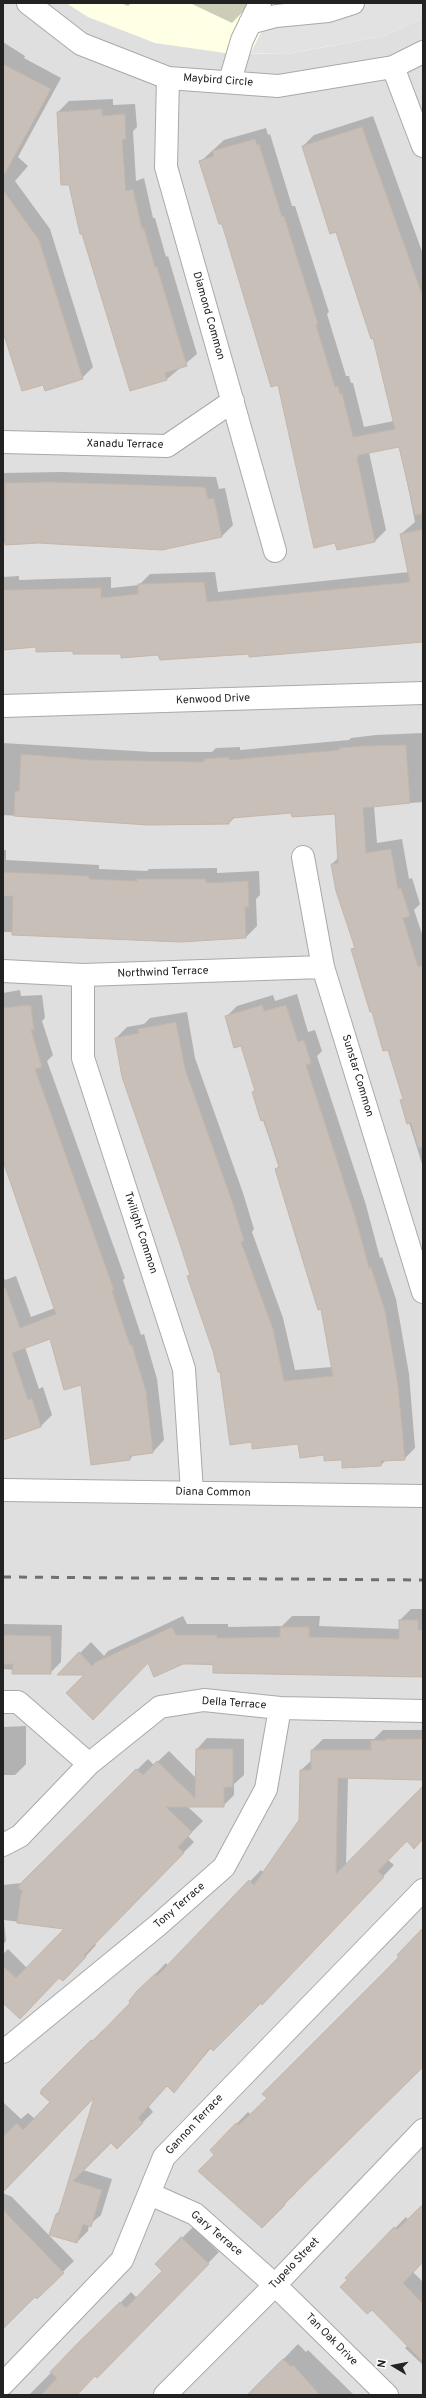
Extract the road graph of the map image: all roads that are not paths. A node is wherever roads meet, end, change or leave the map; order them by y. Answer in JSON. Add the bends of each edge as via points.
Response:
{"nodes":[{"id":1,"x":28,"y":3,"type":"edge"},
{"id":2,"x":260,"y":3,"type":"edge"},
{"id":3,"x":353,"y":3,"type":"edge"},
{"id":4,"x":250,"y":23,"type":"junction"},
{"id":5,"x":423,"y":52,"type":"edge"},
{"id":6,"x":393,"y":67,"type":"junction"},
{"id":7,"x":168,"y":78,"type":"junction"},
{"id":8,"x":230,"y":81,"type":"junction"},
{"id":9,"x":423,"y":146,"type":"edge"},
{"id":10,"x":233,"y":401,"type":"junction"},
{"id":11,"x":3,"y":442,"type":"edge"},
{"id":12,"x":275,"y":551,"type":"dead end"},
{"id":13,"x":423,"y":693,"type":"edge"},
{"id":14,"x":3,"y":706,"type":"edge"},
{"id":15,"x":303,"y":857,"type":"dead end"},
{"id":16,"x":323,"y":967,"type":"junction"},
{"id":17,"x":3,"y":971,"type":"edge"},
{"id":18,"x":83,"y":976,"type":"junction"},
{"id":19,"x":423,"y":1292,"type":"edge"},
{"id":20,"x":3,"y":1490,"type":"edge"},
{"id":21,"x":192,"y":1492,"type":"junction"},
{"id":22,"x":423,"y":1496,"type":"edge"},
{"id":23,"x":3,"y":1702,"type":"edge"},
{"id":24,"x":280,"y":1708,"type":"junction"},
{"id":25,"x":423,"y":1711,"type":"edge"},
{"id":26,"x":89,"y":1764,"type":"junction"},
{"id":27,"x":3,"y":1846,"type":"edge"},
{"id":28,"x":423,"y":1890,"type":"edge"},
{"id":29,"x":3,"y":2052,"type":"edge"},
{"id":30,"x":423,"y":2130,"type":"edge"},
{"id":31,"x":150,"y":2194,"type":"junction"},
{"id":32,"x":275,"y":2284,"type":"junction"},
{"id":33,"x":3,"y":2384,"type":"edge"},
{"id":34,"x":165,"y":2395,"type":"edge"},
{"id":35,"x":387,"y":2395,"type":"edge"}],
"edges":[{"from":1,"to":7,"type":"street","name":"Maybird Circle","via":[[81,44]]},
{"from":2,"to":4,"type":"street"},
{"from":3,"to":4,"type":"street","via":[[328,11],[276,16]]},
{"from":4,"to":8,"type":"street","via":[[242,40]]},
{"from":5,"to":6,"type":"street","name":"Maybird Circle"},
{"from":6,"to":8,"type":"street","name":"Maybird Circle","via":[[278,86]]},
{"from":6,"to":9,"type":"street"},
{"from":7,"to":8,"type":"street","name":"Maybird Circle"},
{"from":7,"to":10,"type":"street","name":"Diamond Common","via":[[166,167]]},
{"from":10,"to":11,"type":"street","name":"Xanadu Terrace","via":[[167,446]]},
{"from":10,"to":12,"type":"street","name":"Diamond Common"},
{"from":13,"to":14,"type":"street","name":"Kenwood Drive"},
{"from":15,"to":16,"type":"street","name":"Sunstar Common"},
{"from":16,"to":18,"type":"street","name":"Northwind Terrace"},
{"from":16,"to":19,"type":"street","name":"Sunstar Common"},
{"from":17,"to":18,"type":"street","name":"Northwind Terrace"},
{"from":18,"to":21,"type":"street","name":"Twilight Common","via":[[83,1058],[184,1370]]},
{"from":20,"to":21,"type":"street","name":"Diana Common"},
{"from":21,"to":22,"type":"street","name":"Diana Common"},
{"from":23,"to":26,"type":"street","via":[[18,1702]]},
{"from":24,"to":25,"type":"street","name":"Della Terrace"},
{"from":24,"to":26,"type":"street","name":"Della Terrace","via":[[204,1700],[160,1707]]},
{"from":24,"to":29,"type":"street","name":"Tony Terrace","via":[[266,1789],[224,1867],[157,1926]]},
{"from":26,"to":27,"type":"street","name":"Della Terrace","via":[[20,1836]]},
{"from":28,"to":31,"type":"street","name":"Gannon Terrace","via":[[180,2139],[164,2157]]},
{"from":30,"to":32,"type":"street","name":"Tupelo Street"},
{"from":31,"to":32,"type":"street","name":"Gary Terrace","via":[[195,2214]]},
{"from":31,"to":33,"type":"street","name":"Gannon Terrace","via":[[122,2260]]},
{"from":32,"to":34,"type":"street","name":"Tupelo Street"},
{"from":32,"to":35,"type":"street","name":"Tan Oak Drive"}]}
